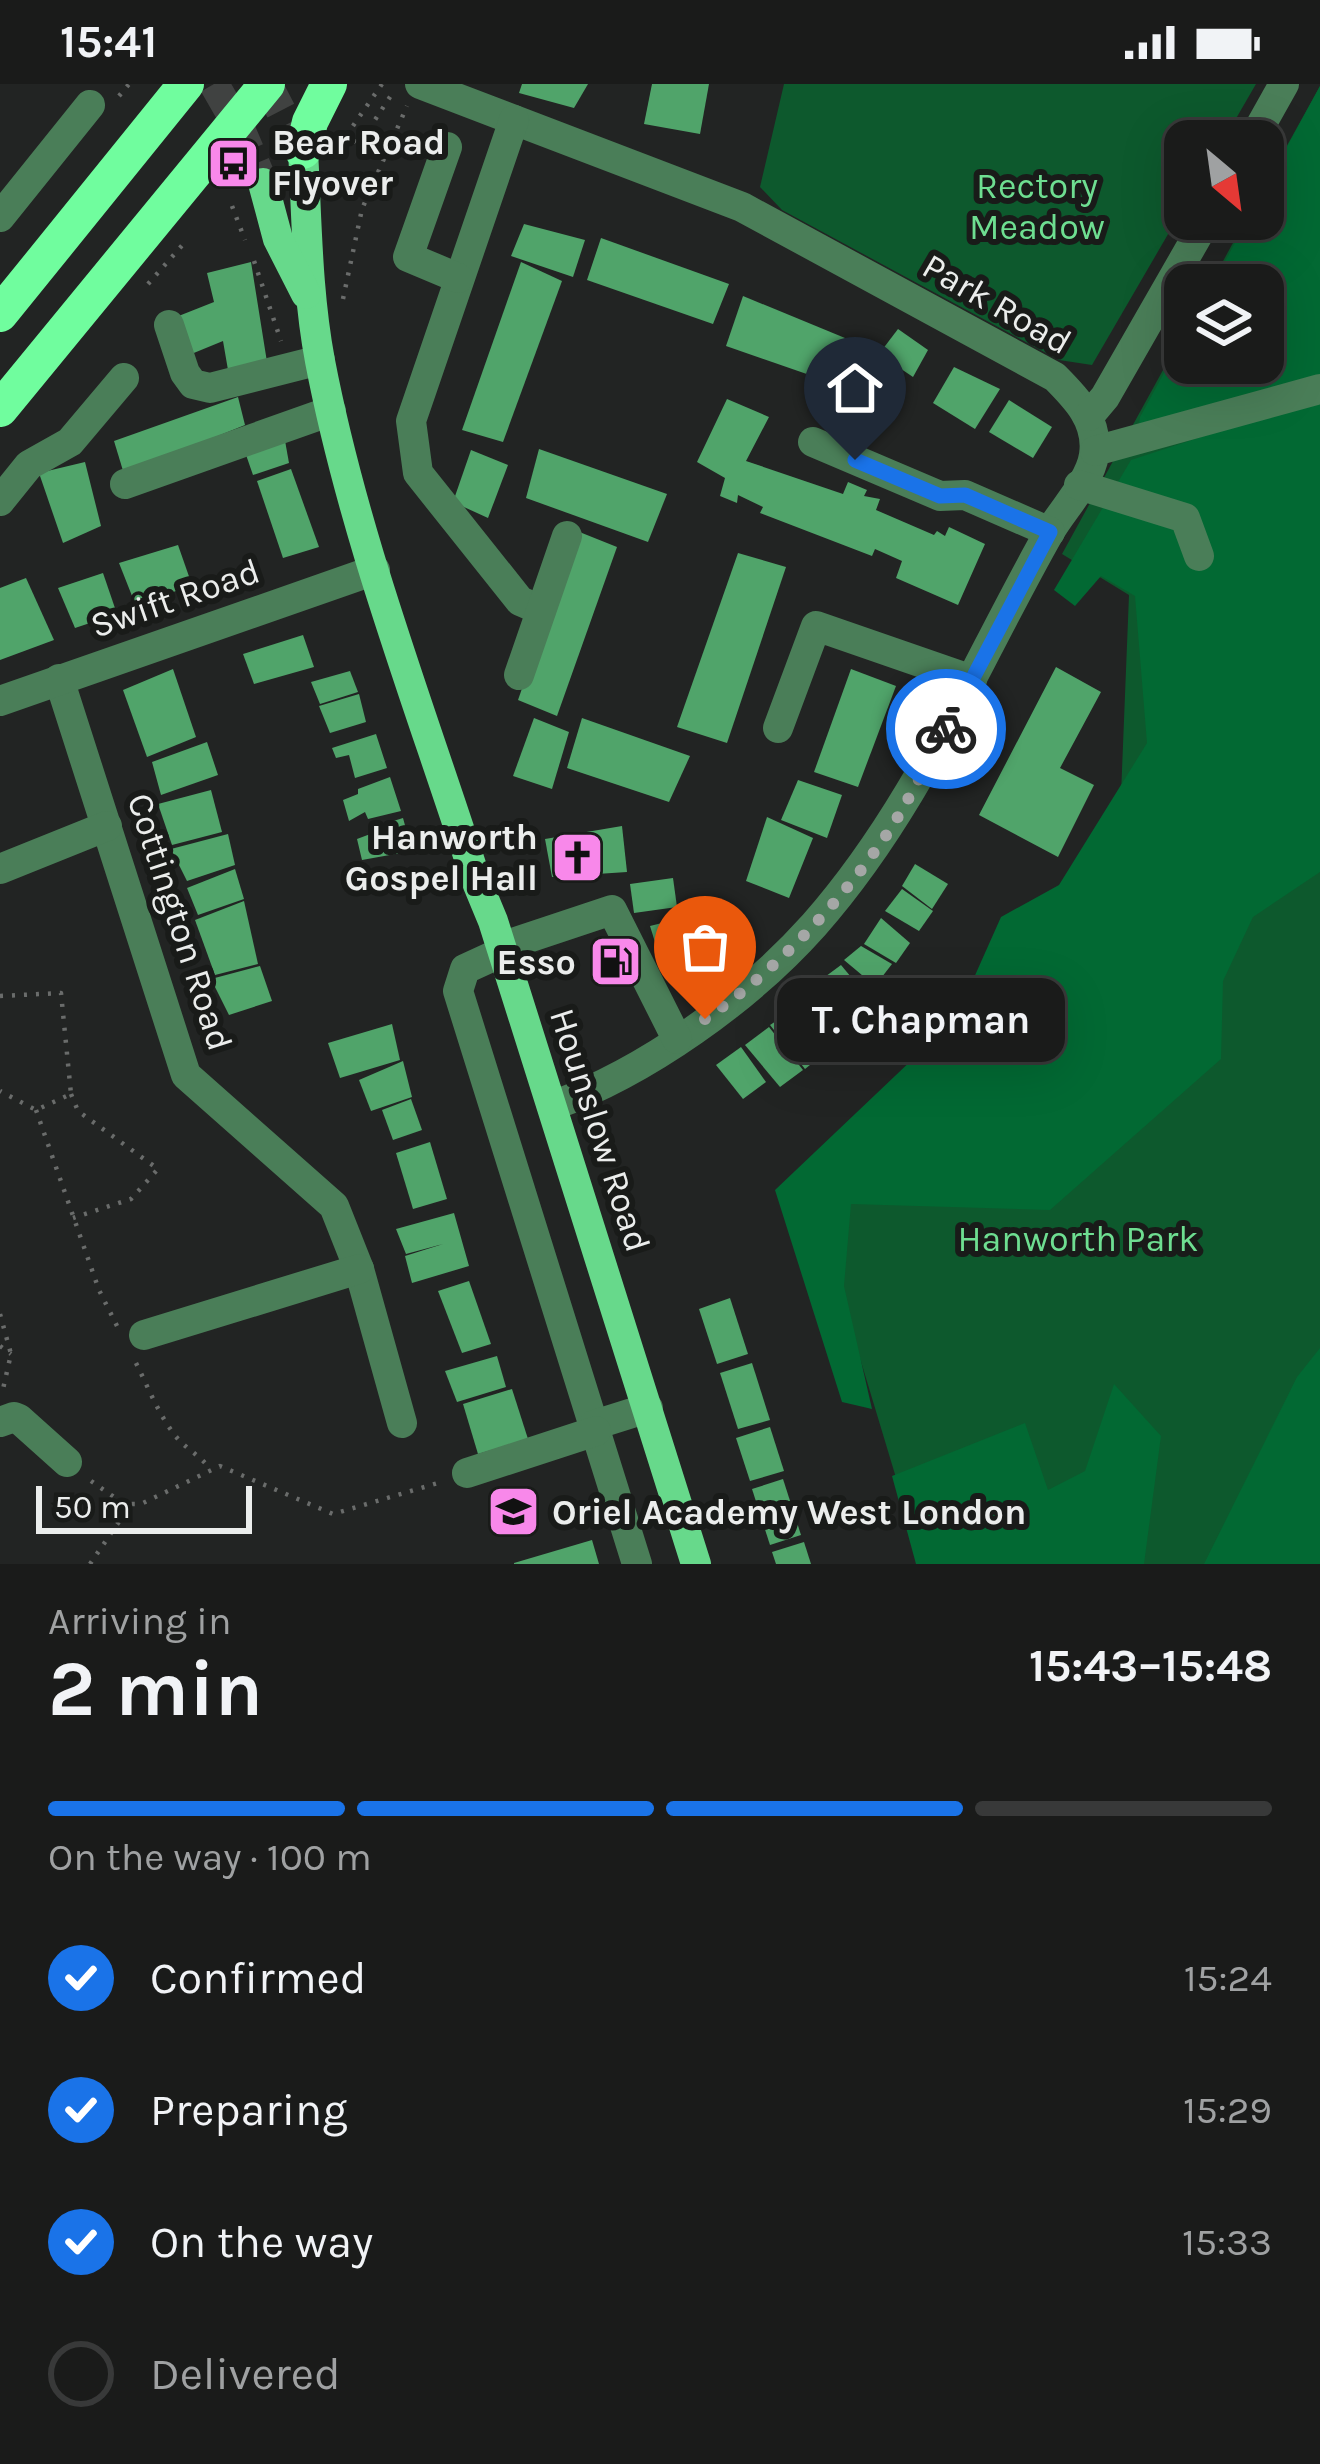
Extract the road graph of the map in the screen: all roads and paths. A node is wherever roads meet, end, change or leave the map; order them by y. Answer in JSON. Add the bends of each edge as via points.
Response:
{"nodes":[{"id":1,"x":186,"y":84,"type":"edge"},
{"id":2,"x":267,"y":84,"type":"edge"},
{"id":3,"x":329,"y":84,"type":"edge"},
{"id":4,"x":382,"y":84,"type":"edge"},
{"id":5,"x":398,"y":84,"type":"edge"},
{"id":6,"x":1284,"y":84,"type":"edge"},
{"id":7,"x":426,"y":91,"type":"edge"},
{"id":8,"x":90,"y":105,"type":"dead end"},
{"id":9,"x":514,"y":120,"type":"junction"},
{"id":10,"x":1264,"y":120,"type":"edge"},
{"id":11,"x":298,"y":141,"type":"joint"},
{"id":12,"x":447,"y":147,"type":"dead end"},
{"id":13,"x":263,"y":183,"type":"tunnel mouth"},
{"id":14,"x":232,"y":206,"type":"dead end"},
{"id":15,"x":0,"y":217,"type":"edge"},
{"id":16,"x":1195,"y":240,"type":"edge"},
{"id":17,"x":186,"y":242,"type":"dead end"},
{"id":18,"x":458,"y":278,"type":"junction"},
{"id":19,"x":146,"y":286,"type":"dead end"},
{"id":20,"x":325,"y":310,"type":"junction"},
{"id":21,"x":0,"y":314,"type":"edge"},
{"id":22,"x":169,"y":325,"type":"dead end"},
{"id":23,"x":320,"y":360,"type":"junction"},
{"id":24,"x":289,"y":368,"type":"junction"},
{"id":25,"x":124,"y":378,"type":"dead end"},
{"id":26,"x":1320,"y":389,"type":"edge"},
{"id":27,"x":0,"y":409,"type":"edge"},
{"id":28,"x":332,"y":411,"type":"junction"},
{"id":29,"x":1089,"y":416,"type":"junction"},
{"id":30,"x":813,"y":442,"type":"dead end"},
{"id":31,"x":1096,"y":451,"type":"junction"},
{"id":32,"x":125,"y":484,"type":"dead end"},
{"id":33,"x":1079,"y":485,"type":"junction"},
{"id":34,"x":0,"y":501,"type":"edge"},
{"id":35,"x":1050,"y":532,"type":"junction"},
{"id":36,"x":567,"y":536,"type":"dead end"},
{"id":37,"x":1198,"y":556,"type":"dead end"},
{"id":38,"x":375,"y":570,"type":"junction"},
{"id":39,"x":541,"y":610,"type":"junction"},
{"id":40,"x":519,"y":675,"type":"dead end"},
{"id":41,"x":59,"y":680,"type":"junction"},
{"id":42,"x":972,"y":680,"type":"junction"},
{"id":43,"x":0,"y":700,"type":"edge"},
{"id":44,"x":778,"y":728,"type":"dead end"},
{"id":45,"x":106,"y":826,"type":"junction"},
{"id":46,"x":0,"y":869,"type":"edge"},
{"id":47,"x":502,"y":949,"type":"junction"},
{"id":48,"x":0,"y":995,"type":"edge"},
{"id":49,"x":676,"y":1039,"type":"junction"},
{"id":50,"x":0,"y":1091,"type":"edge"},
{"id":51,"x":70,"y":1094,"type":"junction"},
{"id":52,"x":553,"y":1106,"type":"junction"},
{"id":53,"x":37,"y":1110,"type":"junction"},
{"id":54,"x":596,"y":1117,"type":"dead end"},
{"id":55,"x":610,"y":1186,"type":"dead end"},
{"id":56,"x":73,"y":1218,"type":"junction"},
{"id":57,"x":359,"y":1269,"type":"junction"},
{"id":58,"x":0,"y":1314,"type":"edge"},
{"id":59,"x":132,"y":1341,"type":"junction"},
{"id":60,"x":0,"y":1346,"type":"edge"},
{"id":61,"x":11,"y":1354,"type":"junction"},
{"id":62,"x":648,"y":1408,"type":"junction"},
{"id":63,"x":4,"y":1420,"type":"edge"},
{"id":64,"x":403,"y":1423,"type":"dead end"},
{"id":65,"x":595,"y":1428,"type":"junction"},
{"id":66,"x":67,"y":1462,"type":"joint"},
{"id":67,"x":210,"y":1469,"type":"junction"},
{"id":68,"x":466,"y":1473,"type":"joint"},
{"id":69,"x":131,"y":1504,"type":"junction"},
{"id":70,"x":90,"y":1564,"type":"edge"},
{"id":71,"x":637,"y":1564,"type":"edge"},
{"id":72,"x":696,"y":1564,"type":"edge"}],
"edges":[{"from":1,"to":21,"type":"highway"},
{"from":2,"to":27,"type":"highway"},
{"from":3,"to":11,"type":"highway"},
{"from":4,"to":5,"type":"path","via":[[346,136],[359,144]]},
{"from":6,"to":10,"type":"street"},
{"from":7,"to":9,"type":"street","name":"Park Road"},
{"from":7,"to":20,"type":"path","via":[[362,209]]},
{"from":8,"to":15,"type":"street"},
{"from":9,"to":18,"type":"street"},
{"from":9,"to":29,"type":"street","name":"Park Road","via":[[742,207],[1054,377]]},
{"from":11,"to":20,"type":"main road","name":"Hounslow Road"},
{"from":12,"to":18,"type":"street","via":[[408,257]]},
{"from":13,"to":20,"type":"main road","name":"Hounslow Road","via":[[278,239]]},
{"from":14,"to":24,"type":"path"},
{"from":16,"to":29,"type":"street"},
{"from":17,"to":19,"type":"path"},
{"from":18,"to":39,"type":"street","via":[[411,421],[418,473],[520,601]]},
{"from":20,"to":23,"type":"main road","name":"Hounslow Road"},
{"from":22,"to":24,"type":"street","via":[[193,384],[226,387]]},
{"from":23,"to":24,"type":"street"},
{"from":23,"to":28,"type":"main road","name":"Hounslow Road"},
{"from":25,"to":34,"type":"street","via":[[70,442],[28,464]]},
{"from":26,"to":31,"type":"street"},
{"from":28,"to":32,"type":"street"},
{"from":28,"to":38,"type":"main road","name":"Hounslow Road"},
{"from":29,"to":31,"type":"street"},
{"from":30,"to":35,"type":"street"},
{"from":31,"to":33,"type":"street"},
{"from":33,"to":35,"type":"street"},
{"from":33,"to":37,"type":"street","via":[[1185,518]]},
{"from":35,"to":42,"type":"street"},
{"from":36,"to":39,"type":"street"},
{"from":38,"to":41,"type":"street","name":"Swift Road"},
{"from":38,"to":47,"type":"main road","name":"Hounslow Road"},
{"from":39,"to":40,"type":"street"},
{"from":41,"to":43,"type":"street","name":"Swift Road"},
{"from":41,"to":45,"type":"street","name":"Cottington Road"},
{"from":42,"to":44,"type":"street","via":[[816,626]]},
{"from":42,"to":49,"type":"street","via":[[886,835],[812,927],[733,1000]]},
{"from":45,"to":46,"type":"street"},
{"from":45,"to":57,"type":"street","name":"Cottington Road","via":[[186,1075],[334,1206]]},
{"from":47,"to":49,"type":"street","via":[[612,910]]},
{"from":47,"to":52,"type":"main road","name":"Hounslow Road"},
{"from":47,"to":65,"type":"street","via":[[465,969],[458,991]]},
{"from":48,"to":51,"type":"path","via":[[61,993]]},
{"from":49,"to":52,"type":"street","via":[[604,1086]]},
{"from":50,"to":53,"type":"path"},
{"from":51,"to":53,"type":"path"},
{"from":51,"to":56,"type":"path","via":[[78,1111],[158,1169],[131,1198]]},
{"from":52,"to":62,"type":"main road","name":"Hounslow Road"},
{"from":53,"to":56,"type":"path"},
{"from":54,"to":55,"type":"path"},
{"from":56,"to":59,"type":"path","via":[[99,1290]]},
{"from":57,"to":59,"type":"street"},
{"from":57,"to":64,"type":"street","name":"Cottington Road"},
{"from":58,"to":61,"type":"path"},
{"from":59,"to":67,"type":"path","via":[[157,1409]]},
{"from":60,"to":61,"type":"path"},
{"from":61,"to":63,"type":"path"},
{"from":62,"to":65,"type":"street"},
{"from":62,"to":72,"type":"main road","name":"Hounslow Road"},
{"from":63,"to":66,"type":"street","via":[[19,1419]]},
{"from":65,"to":68,"type":"street"},
{"from":65,"to":71,"type":"street"},
{"from":66,"to":69,"type":"path"},
{"from":67,"to":68,"type":"path","via":[[220,1466],[334,1514]]},
{"from":67,"to":69,"type":"path"},
{"from":69,"to":70,"type":"path"}]}
